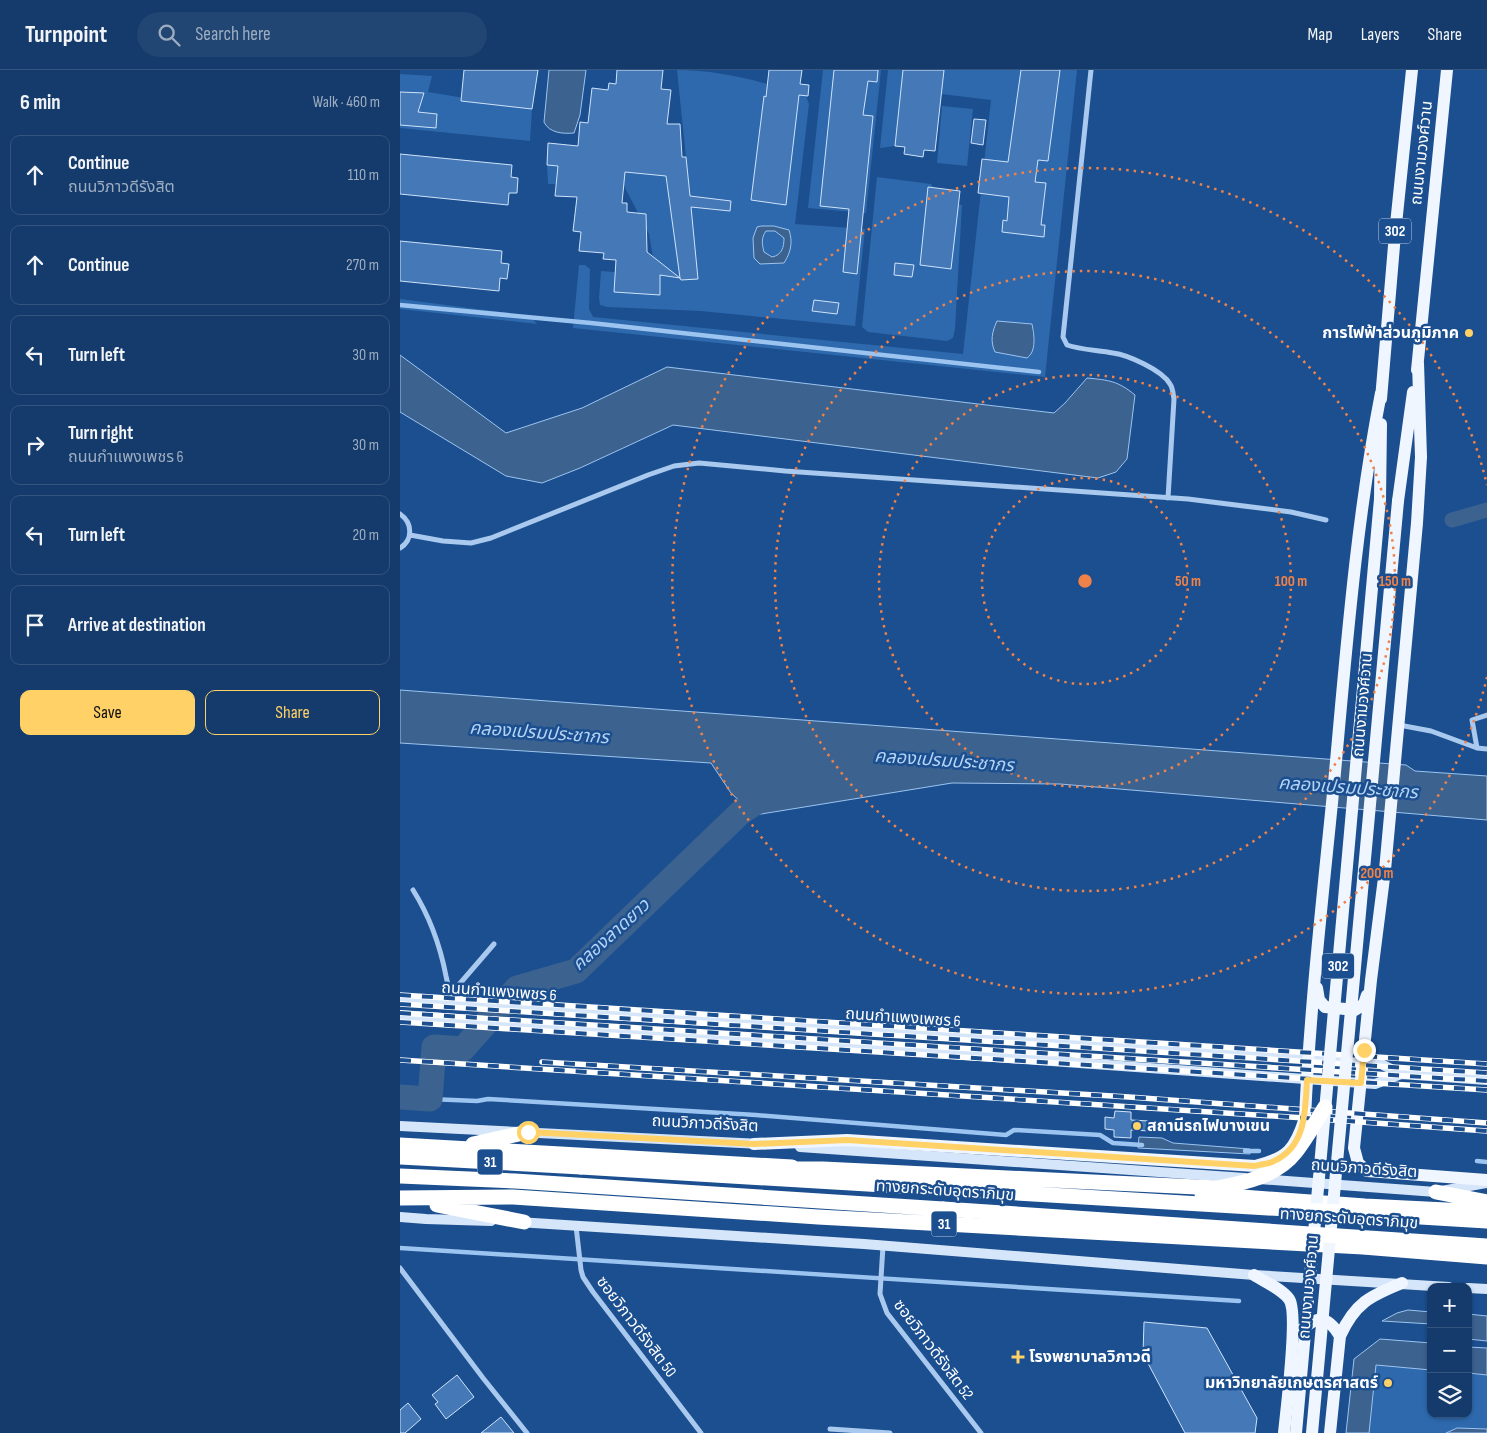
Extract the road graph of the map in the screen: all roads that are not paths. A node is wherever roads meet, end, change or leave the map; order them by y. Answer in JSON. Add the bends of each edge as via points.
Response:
{"nodes":[{"id":1,"x":1091,"y":70,"type":"edge"},
{"id":2,"x":1412,"y":70,"type":"edge"},
{"id":3,"x":1447,"y":70,"type":"edge"},
{"id":4,"x":1418,"y":363,"type":"junction"},
{"id":5,"x":1381,"y":393,"type":"junction"},
{"id":6,"x":1168,"y":498,"type":"junction"},
{"id":7,"x":400,"y":514,"type":"edge"},
{"id":8,"x":1326,"y":520,"type":"dead end"},
{"id":9,"x":410,"y":535,"type":"junction"},
{"id":10,"x":400,"y":548,"type":"edge"},
{"id":11,"x":1487,"y":715,"type":"edge"},
{"id":12,"x":1398,"y":724,"type":"junction"},
{"id":13,"x":1477,"y":748,"type":"junction"},
{"id":14,"x":1487,"y":749,"type":"edge"},
{"id":15,"x":413,"y":890,"type":"dead end"},
{"id":16,"x":494,"y":944,"type":"dead end"},
{"id":17,"x":1316,"y":974,"type":"junction"},
{"id":18,"x":1371,"y":980,"type":"junction"},
{"id":19,"x":400,"y":999,"type":"edge"},
{"id":20,"x":450,"y":999,"type":"junction"},
{"id":21,"x":400,"y":1015,"type":"edge"},
{"id":22,"x":1309,"y":1058,"type":"junction"},
{"id":23,"x":1363,"y":1061,"type":"junction"},
{"id":24,"x":1401,"y":1074,"type":"junction"},
{"id":25,"x":1307,"y":1080,"type":"junction"},
{"id":26,"x":1487,"y":1080,"type":"edge"},
{"id":27,"x":1361,"y":1083,"type":"junction"},
{"id":28,"x":1325,"y":1107,"type":"junction"},
{"id":29,"x":400,"y":1126,"type":"edge"},
{"id":30,"x":528,"y":1132,"type":"junction"},
{"id":31,"x":754,"y":1144,"type":"junction"},
{"id":32,"x":400,"y":1145,"type":"edge"},
{"id":33,"x":454,"y":1148,"type":"junction"},
{"id":34,"x":400,"y":1157,"type":"edge"},
{"id":35,"x":581,"y":1167,"type":"junction"},
{"id":36,"x":400,"y":1176,"type":"edge"},
{"id":37,"x":1487,"y":1182,"type":"edge"},
{"id":38,"x":1436,"y":1192,"type":"junction"},
{"id":39,"x":406,"y":1199,"type":"edge"},
{"id":40,"x":1487,"y":1202,"type":"edge"},
{"id":41,"x":1487,"y":1212,"type":"edge"},
{"id":42,"x":400,"y":1217,"type":"edge"},
{"id":43,"x":1487,"y":1221,"type":"edge"},
{"id":44,"x":524,"y":1222,"type":"junction"},
{"id":45,"x":576,"y":1226,"type":"junction"},
{"id":46,"x":883,"y":1246,"type":"junction"},
{"id":47,"x":1487,"y":1246,"type":"edge"},
{"id":48,"x":1487,"y":1257,"type":"edge"},
{"id":49,"x":400,"y":1268,"type":"edge"},
{"id":50,"x":1254,"y":1275,"type":"junction"},
{"id":51,"x":1402,"y":1283,"type":"junction"},
{"id":52,"x":1427,"y":1285,"type":"edge"},
{"id":53,"x":1472,"y":1288,"type":"edge"},
{"id":54,"x":1487,"y":1290,"type":"edge"},
{"id":55,"x":1340,"y":1336,"type":"junction"},
{"id":56,"x":1292,"y":1345,"type":"junction"},
{"id":57,"x":830,"y":1429,"type":"dead end"},
{"id":58,"x":527,"y":1433,"type":"edge"},
{"id":59,"x":701,"y":1433,"type":"edge"},
{"id":60,"x":890,"y":1433,"type":"edge"},
{"id":61,"x":980,"y":1433,"type":"edge"},
{"id":62,"x":1284,"y":1433,"type":"edge"},
{"id":63,"x":1296,"y":1433,"type":"edge"},
{"id":64,"x":1312,"y":1433,"type":"edge"},
{"id":65,"x":1330,"y":1433,"type":"edge"}],
"edges":[{"from":1,"to":6,"type":"street","via":[[1063,337],[1067,345],[1074,348],[1116,353],[1140,363],[1162,375],[1171,385],[1174,399]]},
{"from":2,"to":5,"type":"main road","name":"ถนนงามวงศ์วาน","number":"302"},
{"from":3,"to":4,"type":"main road","name":"ถนนงามวงศ์วาน","number":"302"},
{"from":4,"to":12,"type":"main road","via":[[1419,495]]},
{"from":4,"to":64,"type":"main road","name":"ถนนงามวงศ์วาน","number":"302","bridge":true,"via":[[1398,501]]},
{"from":5,"to":17,"type":"main road","via":[[1366,477]]},
{"from":5,"to":28,"type":"main road","name":"ถนนงามวงศ์วาน","number":"302","bridge":true,"via":[[1380,499]]},
{"from":6,"to":8,"type":"street","via":[[1292,512]]},
{"from":6,"to":9,"type":"street","via":[[699,463],[674,466],[648,475],[491,538],[471,543]]},
{"from":7,"to":9,"type":"street","via":[[408,523]]},
{"from":9,"to":10,"type":"street"},
{"from":11,"to":13,"type":"street","via":[[1472,720]]},
{"from":12,"to":13,"type":"street","via":[[1431,731]]},
{"from":12,"to":18,"type":"main road"},
{"from":13,"to":14,"type":"street"},
{"from":15,"to":20,"type":"street","via":[[432,925]]},
{"from":16,"to":20,"type":"street"},
{"from":17,"to":18,"type":"main road","via":[[1319,1000],[1325,1007],[1359,1008],[1364,1004]]},
{"from":17,"to":22,"type":"main road"},
{"from":18,"to":23,"type":"main road"},
{"from":19,"to":20,"type":"main road","name":"ถนนกำแพงเพชร 6"},
{"from":20,"to":22,"type":"main road","name":"ถนนกำแพงเพชร 6","via":[[524,1009]]},
{"from":21,"to":25,"type":"main road","name":"ถนนกำแพงเพชร 6"},
{"from":22,"to":23,"type":"main road","name":"ถนนกำแพงเพชร 6"},
{"from":22,"to":25,"type":"main road"},
{"from":23,"to":24,"type":"main road","name":"ถนนกำแพงเพชร 6","via":[[1377,1062]]},
{"from":23,"to":27,"type":"main road"},
{"from":24,"to":26,"type":"main road","name":"ถนนกำแพงเพชร 6"},
{"from":24,"to":27,"type":"main road","name":"ถนนกำแพงเพชร 6","via":[[1375,1084]]},
{"from":25,"to":27,"type":"main road","name":"ถนนกำแพงเพชร 6"},
{"from":25,"to":31,"type":"main road","via":[[1305,1118],[1299,1137],[1288,1152],[1274,1162],[1255,1166],[847,1140]]},
{"from":27,"to":37,"type":"main road","via":[[1354,1148],[1358,1163],[1367,1171]]},
{"from":28,"to":35,"type":"highway","bridge":true,"via":[[1294,1155],[1274,1170],[1244,1183],[1217,1188],[823,1169]]},
{"from":28,"to":63,"type":"main road","name":"ถนนงามวงศ์วาน","number":"302","bridge":true},
{"from":29,"to":30,"type":"main road","name":"ถนนวิภาวดีรังสิต","number":"31"},
{"from":30,"to":31,"type":"main road","name":"ถนนวิภาวดีรังสิต","number":"31"},
{"from":30,"to":33,"type":"highway"},
{"from":31,"to":38,"type":"main road","name":"ถนนวิภาวดีรังสิต","number":"31"},
{"from":32,"to":33,"type":"highway","number":"31"},
{"from":33,"to":41,"type":"highway","number":"31","via":[[1013,1179]]},
{"from":34,"to":35,"type":"highway","name":"ทางยกระดับอุตราภิมุข","number":"31"},
{"from":35,"to":43,"type":"highway","name":"ทางยกระดับอุตราภิมุข","number":"31","bridge":true},
{"from":36,"to":47,"type":"highway","name":"ทางยกระดับอุตราภิมุข","number":"31","bridge":true},
{"from":37,"to":38,"type":"main road","name":"ถนนวิภาวดีรังสิต","number":"31"},
{"from":38,"to":40,"type":"highway"},
{"from":39,"to":44,"type":"highway"},
{"from":39,"to":48,"type":"highway","number":"31","via":[[513,1197]]},
{"from":42,"to":44,"type":"main road","number":"31"},
{"from":44,"to":45,"type":"main road","number":"31"},
{"from":45,"to":46,"type":"main road","number":"31"},
{"from":45,"to":59,"type":"street","name":"ซอยวิภาวดีรังสิต 50","via":[[583,1277]]},
{"from":46,"to":50,"type":"main road","number":"31"},
{"from":46,"to":61,"type":"street","name":"ซอยวิภาวดีรังสิต 52","via":[[880,1294],[887,1313]]},
{"from":49,"to":58,"type":"street"},
{"from":50,"to":51,"type":"main road","number":"31"},
{"from":50,"to":56,"type":"main road","via":[[1290,1299],[1293,1308]]},
{"from":51,"to":52,"type":"main road","number":"31"},
{"from":51,"to":55,"type":"main road","via":[[1374,1294],[1359,1306]]},
{"from":53,"to":54,"type":"main road"},
{"from":55,"to":56,"type":"main road","via":[[1327,1320],[1312,1321],[1300,1331]]},
{"from":55,"to":65,"type":"main road"},
{"from":56,"to":62,"type":"main road"},
{"from":57,"to":60,"type":"street"}]}
